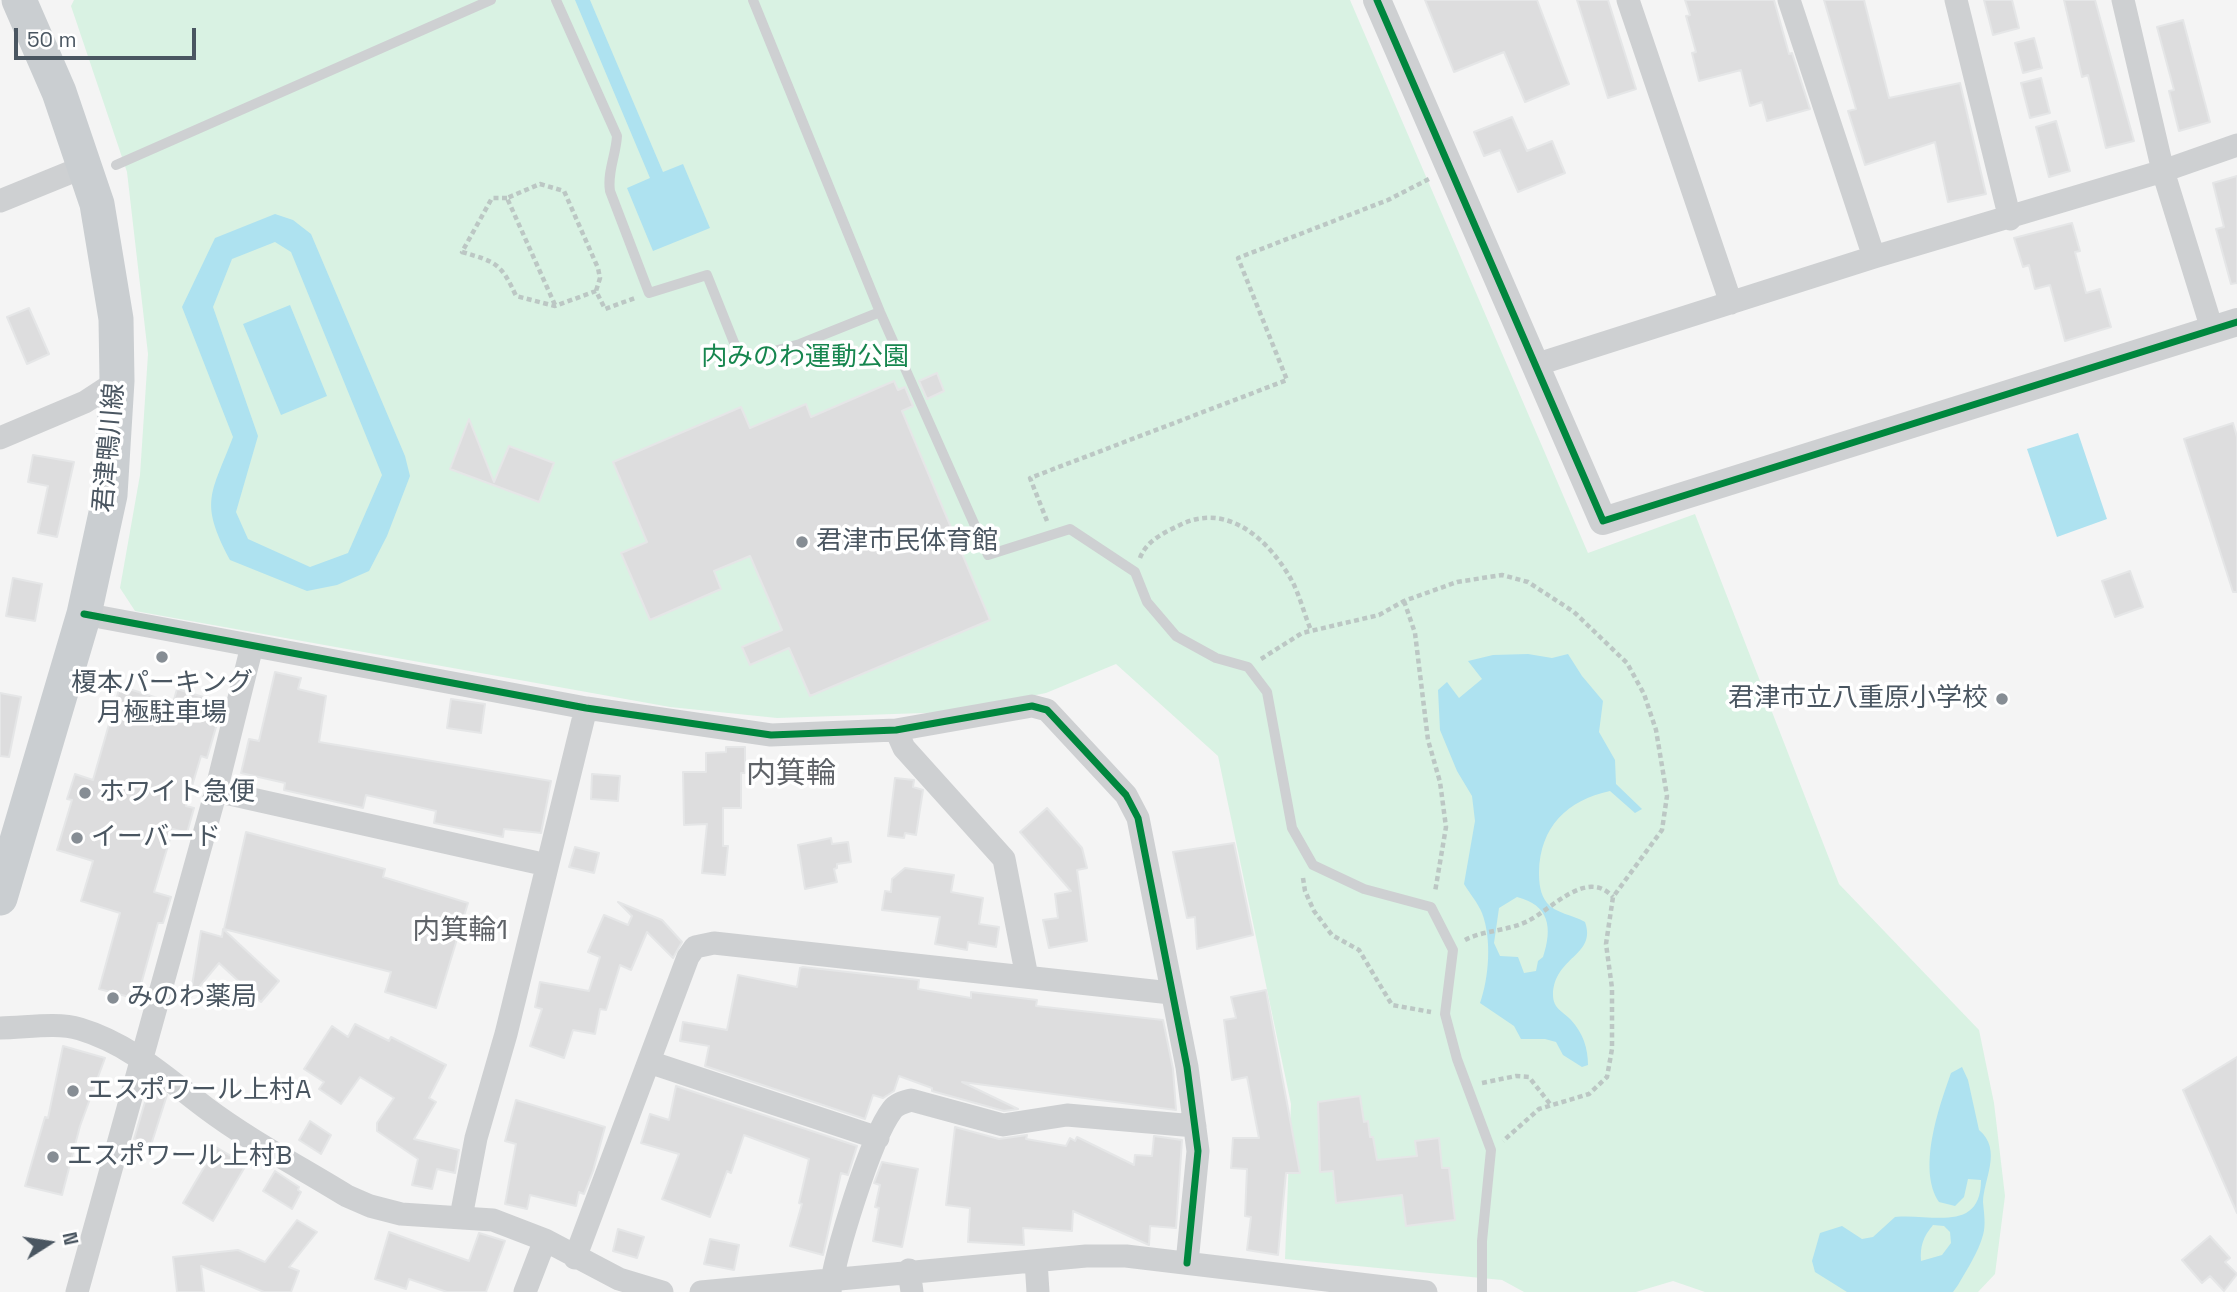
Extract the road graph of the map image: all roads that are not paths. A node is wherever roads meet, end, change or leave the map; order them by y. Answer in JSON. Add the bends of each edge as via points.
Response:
{"nodes":[{"id":1,"x":19,"y":0,"type":"edge"},
{"id":2,"x":491,"y":0,"type":"edge"},
{"id":3,"x":556,"y":0,"type":"edge"},
{"id":4,"x":753,"y":0,"type":"edge"},
{"id":5,"x":1377,"y":0,"type":"edge"},
{"id":6,"x":1628,"y":0,"type":"edge"},
{"id":7,"x":1789,"y":0,"type":"edge"},
{"id":8,"x":1956,"y":0,"type":"edge"},
{"id":9,"x":2123,"y":0,"type":"edge"},
{"id":10,"x":2237,"y":145,"type":"edge"},
{"id":11,"x":101,"y":165,"type":"junction"},
{"id":12,"x":2163,"y":171,"type":"junction"},
{"id":13,"x":0,"y":201,"type":"edge"},
{"id":14,"x":2010,"y":219,"type":"junction"},
{"id":15,"x":1874,"y":257,"type":"junction"},
{"id":16,"x":1731,"y":303,"type":"junction"},
{"id":17,"x":880,"y":312,"type":"junction"},
{"id":18,"x":2225,"y":325,"type":"edge"},
{"id":19,"x":1535,"y":365,"type":"junction"},
{"id":20,"x":117,"y":381,"type":"junction"},
{"id":21,"x":0,"y":438,"type":"edge"},
{"id":22,"x":84,"y":614,"type":"junction"},
{"id":23,"x":252,"y":646,"type":"junction"},
{"id":24,"x":586,"y":708,"type":"junction"},
{"id":25,"x":896,"y":730,"type":"junction"},
{"id":26,"x":216,"y":790,"type":"junction"},
{"id":27,"x":547,"y":865,"type":"junction"},
{"id":28,"x":0,"y":898,"type":"edge"},
{"id":29,"x":1027,"y":977,"type":"junction"},
{"id":30,"x":1171,"y":993,"type":"junction"},
{"id":31,"x":0,"y":1028,"type":"edge"},
{"id":32,"x":142,"y":1059,"type":"junction"},
{"id":33,"x":649,"y":1062,"type":"junction"},
{"id":34,"x":1195,"y":1126,"type":"junction"},
{"id":35,"x":878,"y":1138,"type":"junction"},
{"id":36,"x":461,"y":1217,"type":"junction"},
{"id":37,"x":545,"y":1240,"type":"junction"},
{"id":38,"x":575,"y":1258,"type":"junction"},
{"id":39,"x":1036,"y":1261,"type":"junction"},
{"id":40,"x":1187,"y":1263,"type":"junction"},
{"id":41,"x":911,"y":1281,"type":"edge"},
{"id":42,"x":831,"y":1285,"type":"edge"},
{"id":43,"x":1331,"y":1286,"type":"edge"},
{"id":44,"x":77,"y":1292,"type":"edge"},
{"id":45,"x":525,"y":1292,"type":"edge"},
{"id":46,"x":662,"y":1292,"type":"edge"},
{"id":47,"x":701,"y":1292,"type":"edge"},
{"id":48,"x":1038,"y":1292,"type":"edge"},
{"id":49,"x":1426,"y":1292,"type":"edge"},
{"id":50,"x":1482,"y":1292,"type":"edge"}],
"edges":[{"from":1,"to":11,"type":"main road","name":"君津鴨川線"},
{"from":2,"to":11,"type":"lane"},
{"from":3,"to":17,"type":"lane","via":[[617,136],[608,176],[610,191],[649,292],[707,275],[741,360],[800,344]]},
{"from":4,"to":17,"type":"lane"},
{"from":5,"to":19,"type":"street"},
{"from":6,"to":16,"type":"street"},
{"from":7,"to":15,"type":"street"},
{"from":8,"to":14,"type":"street"},
{"from":9,"to":12,"type":"street"},
{"from":10,"to":12,"type":"street"},
{"from":11,"to":13,"type":"street"},
{"from":11,"to":20,"type":"main road","name":"君津鴨川線","via":[[105,244],[116,319]]},
{"from":12,"to":14,"type":"street"},
{"from":12,"to":18,"type":"street"},
{"from":14,"to":15,"type":"street"},
{"from":15,"to":16,"type":"street"},
{"from":16,"to":19,"type":"street"},
{"from":17,"to":50,"type":"lane","via":[[988,555],[1070,529],[1135,572],[1147,603],[1176,636],[1216,658],[1248,667],[1266,692],[1292,828],[1313,866],[1364,889],[1431,907],[1453,950],[1445,1014],[1491,1150]]},
{"from":18,"to":19,"type":"street","via":[[1603,521]]},
{"from":20,"to":21,"type":"street","via":[[85,402]]},
{"from":20,"to":22,"type":"main road","name":"君津鴨川線","via":[[110,495]]},
{"from":22,"to":23,"type":"street"},
{"from":22,"to":28,"type":"main road","name":"君津鴨川線"},
{"from":23,"to":24,"type":"street"},
{"from":23,"to":26,"type":"street"},
{"from":24,"to":25,"type":"street","via":[[771,735]]},
{"from":24,"to":27,"type":"street"},
{"from":25,"to":29,"type":"street","via":[[904,748],[1004,859]]},
{"from":25,"to":30,"type":"street","via":[[1032,706],[1047,710],[1126,794],[1138,818]]},
{"from":26,"to":27,"type":"street"},
{"from":26,"to":32,"type":"street"},
{"from":27,"to":36,"type":"street","via":[[476,1138]]},
{"from":29,"to":30,"type":"street"},
{"from":29,"to":33,"type":"street","via":[[714,943],[695,947]]},
{"from":30,"to":34,"type":"street"},
{"from":31,"to":32,"type":"street","via":[[78,1028]]},
{"from":32,"to":36,"type":"street","via":[[206,1108],[346,1196],[401,1214]]},
{"from":32,"to":44,"type":"street"},
{"from":33,"to":35,"type":"street"},
{"from":33,"to":38,"type":"street"},
{"from":34,"to":35,"type":"street","via":[[1067,1115],[1003,1125],[911,1100],[892,1109]]},
{"from":34,"to":40,"type":"street","via":[[1198,1151]]},
{"from":35,"to":42,"type":"street","via":[[856,1195]]},
{"from":36,"to":37,"type":"street","via":[[494,1220]]},
{"from":37,"to":38,"type":"street"},
{"from":37,"to":45,"type":"street"},
{"from":38,"to":46,"type":"street","via":[[619,1279]]},
{"from":39,"to":40,"type":"street","via":[[1086,1255]]},
{"from":39,"to":41,"type":"street"},
{"from":39,"to":48,"type":"street"},
{"from":40,"to":43,"type":"street"},
{"from":41,"to":42,"type":"street"},
{"from":42,"to":47,"type":"street"},
{"from":43,"to":49,"type":"street"}]}
